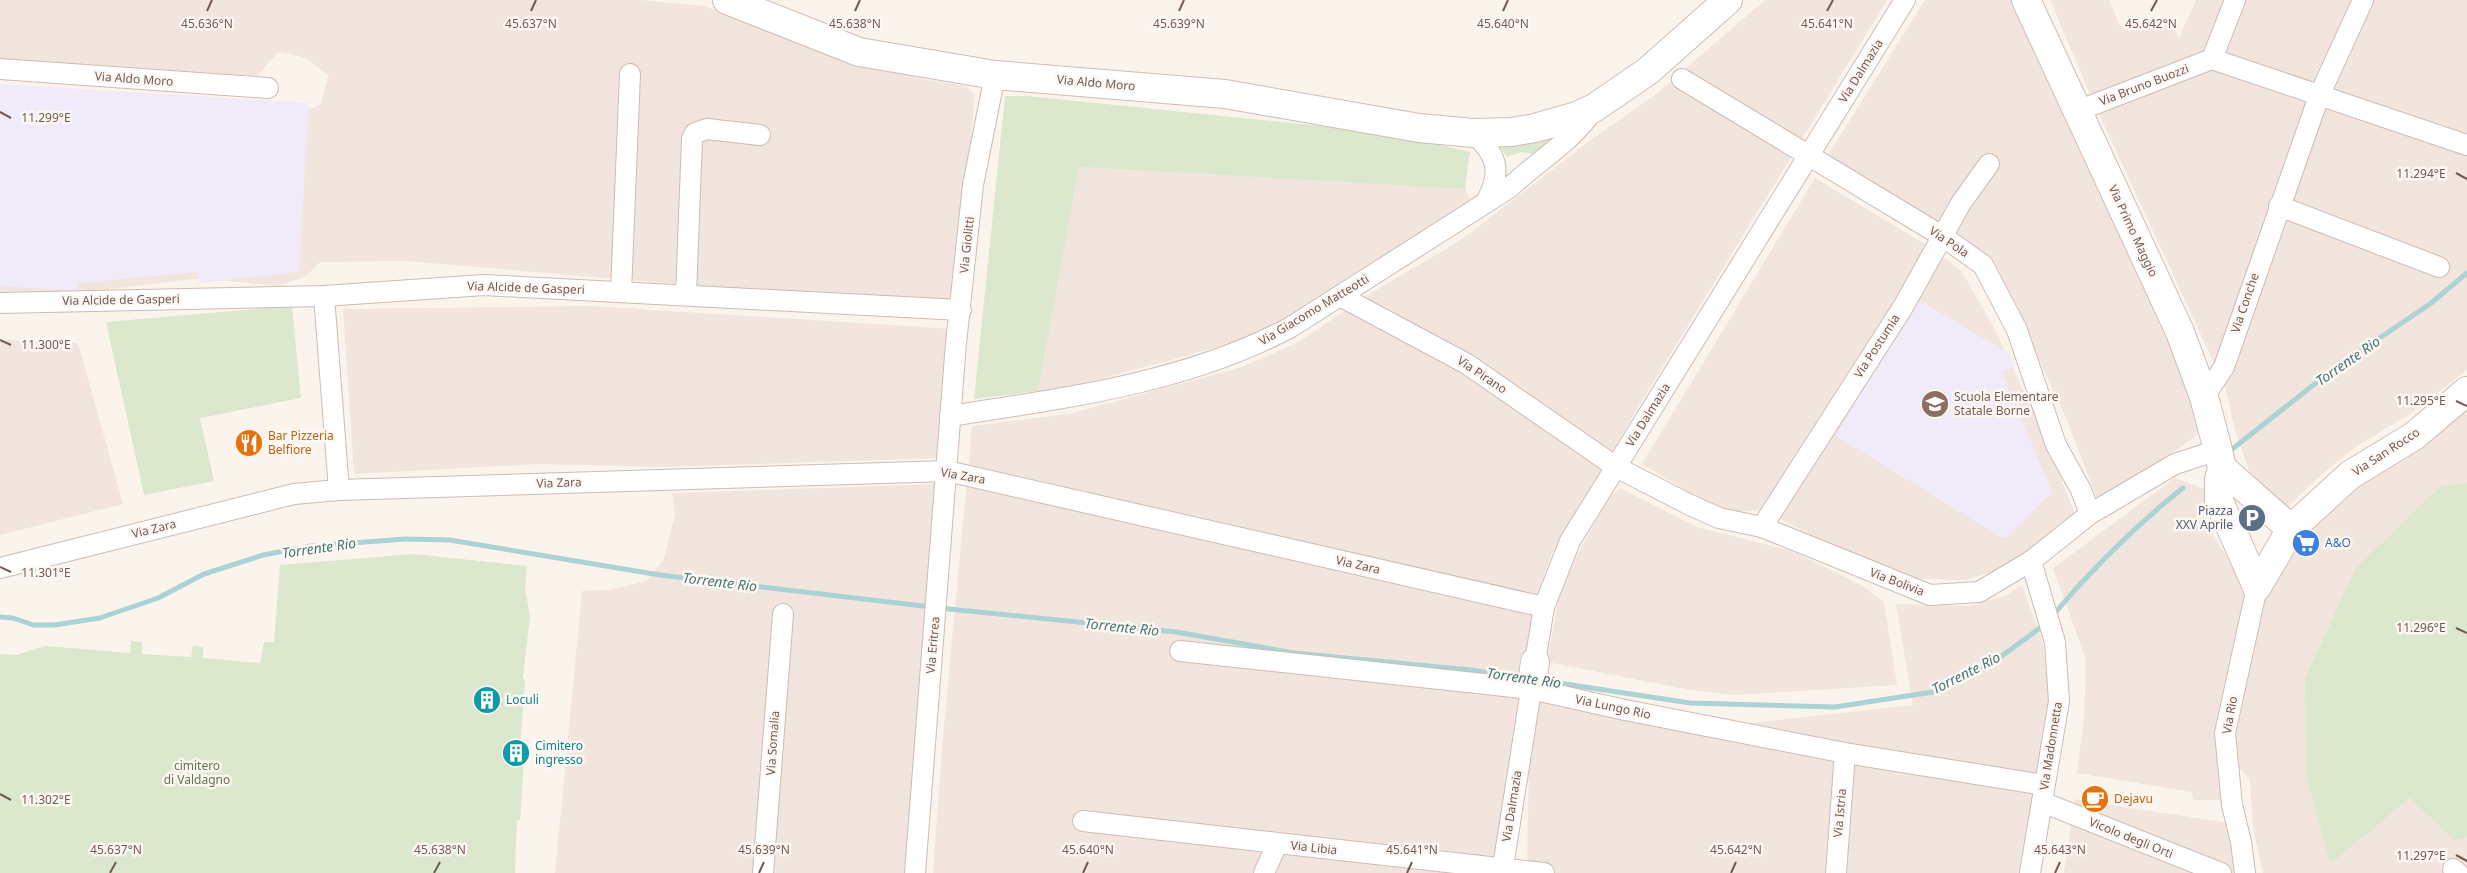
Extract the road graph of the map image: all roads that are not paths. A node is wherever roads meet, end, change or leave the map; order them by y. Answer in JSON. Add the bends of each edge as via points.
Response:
{"nodes":[{"id":1,"x":727,"y":0,"type":"edge"},
{"id":2,"x":1728,"y":0,"type":"edge"},
{"id":3,"x":1904,"y":0,"type":"edge"},
{"id":4,"x":2026,"y":0,"type":"edge"},
{"id":5,"x":2235,"y":0,"type":"edge"},
{"id":6,"x":2363,"y":0,"type":"edge"},
{"id":7,"x":2212,"y":59,"type":"junction"},
{"id":8,"x":0,"y":70,"type":"edge"},
{"id":9,"x":630,"y":74,"type":"dead end"},
{"id":10,"x":995,"y":75,"type":"junction"},
{"id":11,"x":1682,"y":79,"type":"dead end"},
{"id":12,"x":268,"y":88,"type":"dead end"},
{"id":13,"x":2319,"y":96,"type":"junction"},
{"id":14,"x":1594,"y":108,"type":"junction"},
{"id":15,"x":2077,"y":111,"type":"junction"},
{"id":16,"x":1473,"y":133,"type":"junction"},
{"id":17,"x":760,"y":135,"type":"dead end"},
{"id":18,"x":2467,"y":145,"type":"edge"},
{"id":19,"x":1809,"y":155,"type":"junction"},
{"id":20,"x":1989,"y":164,"type":"dead end"},
{"id":21,"x":1486,"y":202,"type":"junction"},
{"id":22,"x":2279,"y":206,"type":"junction"},
{"id":23,"x":1942,"y":236,"type":"junction"},
{"id":24,"x":2439,"y":267,"type":"dead end"},
{"id":25,"x":621,"y":292,"type":"junction"},
{"id":26,"x":686,"y":295,"type":"junction"},
{"id":27,"x":324,"y":296,"type":"junction"},
{"id":28,"x":1340,"y":296,"type":"junction"},
{"id":29,"x":0,"y":303,"type":"edge"},
{"id":30,"x":961,"y":310,"type":"junction"},
{"id":31,"x":2467,"y":391,"type":"edge"},
{"id":32,"x":2204,"y":397,"type":"junction"},
{"id":33,"x":950,"y":416,"type":"junction"},
{"id":34,"x":2220,"y":459,"type":"junction"},
{"id":35,"x":1616,"y":467,"type":"junction"},
{"id":36,"x":947,"y":471,"type":"junction"},
{"id":37,"x":339,"y":490,"type":"junction"},
{"id":38,"x":2090,"y":514,"type":"junction"},
{"id":39,"x":1762,"y":527,"type":"junction"},
{"id":40,"x":2291,"y":529,"type":"junction"},
{"id":41,"x":2237,"y":546,"type":"junction"},
{"id":42,"x":2275,"y":556,"type":"junction"},
{"id":43,"x":2031,"y":561,"type":"junction"},
{"id":44,"x":0,"y":568,"type":"edge"},
{"id":45,"x":2257,"y":588,"type":"junction"},
{"id":46,"x":1544,"y":607,"type":"junction"},
{"id":47,"x":783,"y":614,"type":"dead end"},
{"id":48,"x":1180,"y":651,"type":"dead end"},
{"id":49,"x":1533,"y":679,"type":"junction"},
{"id":50,"x":1845,"y":753,"type":"junction"},
{"id":51,"x":2043,"y":793,"type":"junction"},
{"id":52,"x":1084,"y":821,"type":"dead end"},
{"id":53,"x":1277,"y":844,"type":"junction"},
{"id":54,"x":1502,"y":871,"type":"edge"},
{"id":55,"x":763,"y":873,"type":"edge"},
{"id":56,"x":915,"y":873,"type":"edge"},
{"id":57,"x":1264,"y":873,"type":"edge"},
{"id":58,"x":1544,"y":873,"type":"edge"},
{"id":59,"x":1836,"y":873,"type":"edge"},
{"id":60,"x":2030,"y":873,"type":"edge"},
{"id":61,"x":2221,"y":873,"type":"edge"},
{"id":62,"x":2245,"y":873,"type":"edge"}],
"edges":[{"from":1,"to":10,"type":"street","name":"Via Aldo Moro","via":[[859,52]]},
{"from":2,"to":14,"type":"street","name":"Via Giacomo Matteotti","via":[[1648,71]]},
{"from":3,"to":19,"type":"street","name":"Via Dalmazia"},
{"from":4,"to":15,"type":"street","name":"Via Primo Maggio"},
{"from":5,"to":7,"type":"street"},
{"from":6,"to":13,"type":"street","name":"Via Conche"},
{"from":7,"to":13,"type":"street"},
{"from":7,"to":15,"type":"street","name":"Via Bruno Buozzi"},
{"from":8,"to":12,"type":"street","name":"Via Aldo Moro"},
{"from":9,"to":25,"type":"street"},
{"from":10,"to":16,"type":"street","name":"Via Aldo Moro","via":[[1225,94],[1418,128]]},
{"from":10,"to":30,"type":"street","name":"Via Giolitti","via":[[974,185]]},
{"from":11,"to":19,"type":"street","name":"Via Pola"},
{"from":13,"to":18,"type":"street"},
{"from":13,"to":22,"type":"street","name":"Via Conche"},
{"from":14,"to":16,"type":"street","name":"Via Giacomo Matteotti","via":[[1535,128]]},
{"from":14,"to":21,"type":"street","name":"Via Giacomo Matteotti","via":[[1584,125],[1531,166],[1509,188]]},
{"from":15,"to":32,"type":"street","name":"Via Primo Maggio","via":[[2180,332]]},
{"from":16,"to":21,"type":"street","via":[[1486,144],[1496,169],[1496,179]]},
{"from":17,"to":26,"type":"street","via":[[706,129],[695,132],[692,139]]},
{"from":19,"to":23,"type":"street","name":"Via Pola"},
{"from":19,"to":35,"type":"street","name":"Via Dalmazia"},
{"from":20,"to":23,"type":"street","name":"Via Postumia"},
{"from":21,"to":28,"type":"street","name":"Via Giacomo Matteotti"},
{"from":22,"to":24,"type":"street"},
{"from":22,"to":32,"type":"street","name":"Via Conche","via":[[2224,367]]},
{"from":23,"to":38,"type":"street","name":"Via Pola","via":[[1982,265],[2017,330],[2056,445],[2081,490]]},
{"from":23,"to":39,"type":"street","name":"Via Postumia","via":[[1903,307]]},
{"from":25,"to":26,"type":"street","name":"Via Alcide de Gasperi"},
{"from":25,"to":27,"type":"street","name":"Via Alcide de Gasperi","via":[[484,285]]},
{"from":26,"to":30,"type":"street","name":"Via Alcide de Gasperi"},
{"from":27,"to":29,"type":"street","name":"Via Alcide de Gasperi"},
{"from":27,"to":37,"type":"street"},
{"from":28,"to":33,"type":"street","name":"Via Giacomo Matteotti","via":[[1256,345],[1178,374],[1020,406]]},
{"from":28,"to":35,"type":"street","name":"Via Pirano","via":[[1467,364]]},
{"from":30,"to":33,"type":"street","name":"Via Giolitti"},
{"from":31,"to":40,"type":"street","name":"Via San Rocco","via":[[2414,436],[2350,475]]},
{"from":32,"to":34,"type":"street","name":"Via Primo Maggio"},
{"from":33,"to":36,"type":"street","name":"Via Eritrea"},
{"from":34,"to":38,"type":"street","name":"Via Bolivia","via":[[2175,464]]},
{"from":34,"to":40,"type":"street"},
{"from":34,"to":41,"type":"street","name":"Via Primo Maggio","via":[[2219,501]]},
{"from":35,"to":39,"type":"street","name":"Via Bolivia","via":[[1719,518]]},
{"from":35,"to":46,"type":"street","name":"Via Dalmazia","via":[[1570,541]]},
{"from":36,"to":37,"type":"street","name":"Via Zara"},
{"from":36,"to":46,"type":"street","name":"Via Zara"},
{"from":36,"to":56,"type":"street","name":"Via Eritrea"},
{"from":37,"to":44,"type":"street","name":"Via Zara","via":[[294,494]]},
{"from":38,"to":43,"type":"street","name":"Via Bolivia"},
{"from":39,"to":43,"type":"street","name":"Via Bolivia","via":[[1930,595],[1979,592]]},
{"from":40,"to":42,"type":"street","name":"Via San Rocco"},
{"from":41,"to":42,"type":"street"},
{"from":41,"to":45,"type":"street","name":"Via Primo Maggio"},
{"from":42,"to":45,"type":"street","name":"Via San Rocco"},
{"from":43,"to":51,"type":"street","name":"Via Madonnetta","via":[[2055,642],[2059,701]]},
{"from":45,"to":62,"type":"street","name":"Via Rio","via":[[2225,733],[2232,805]]},
{"from":46,"to":49,"type":"street","name":"Via Dalmazia"},
{"from":47,"to":55,"type":"street","name":"Via Somalia"},
{"from":48,"to":49,"type":"street","name":"Via Lungo Rio"},
{"from":49,"to":50,"type":"street","name":"Via Lungo Rio","via":[[1625,710]]},
{"from":49,"to":54,"type":"street","name":"Via Dalmazia"},
{"from":50,"to":51,"type":"street","name":"Via Lungo Rio"},
{"from":50,"to":59,"type":"street","name":"Via Istria"},
{"from":51,"to":60,"type":"street","name":"Via Madonnetta"},
{"from":51,"to":61,"type":"street","name":"Vicolo degli Orti"},
{"from":52,"to":53,"type":"street","name":"Via Libia"},
{"from":53,"to":54,"type":"street","name":"Via Libia"},
{"from":53,"to":57,"type":"street"},
{"from":54,"to":58,"type":"street","name":"Via Libia"}]}
